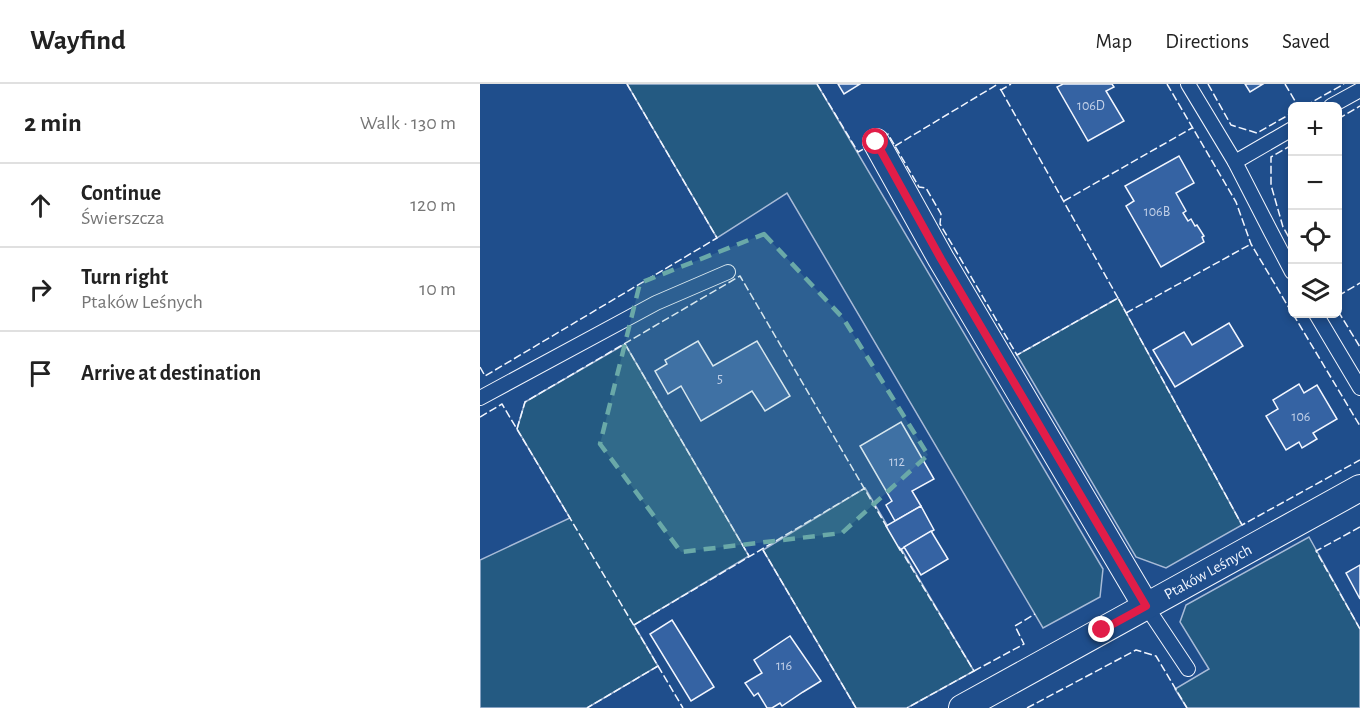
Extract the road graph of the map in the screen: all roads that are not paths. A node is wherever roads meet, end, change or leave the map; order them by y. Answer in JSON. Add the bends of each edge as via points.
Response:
{"nodes":[{"id":1,"x":1188,"y":84,"type":"edge"},
{"id":2,"x":1360,"y":90,"type":"edge"},
{"id":3,"x":1338,"y":102,"type":"edge"},
{"id":4,"x":1288,"y":132,"type":"edge"},
{"id":5,"x":876,"y":142,"type":"dead end"},
{"id":6,"x":1235,"y":162,"type":"junction"},
{"id":7,"x":1289,"y":264,"type":"edge"},
{"id":8,"x":728,"y":272,"type":"dead end"},
{"id":9,"x":1318,"y":318,"type":"edge"},
{"id":10,"x":1360,"y":388,"type":"edge"},
{"id":11,"x":480,"y":398,"type":"edge"},
{"id":12,"x":1360,"y":488,"type":"edge"},
{"id":13,"x":1146,"y":606,"type":"junction"},
{"id":14,"x":1188,"y":669,"type":"dead end"},
{"id":15,"x":962,"y":708,"type":"edge"}],
"edges":[{"from":1,"to":6,"type":"lane"},
{"from":2,"to":3,"type":"lane"},
{"from":4,"to":6,"type":"lane"},
{"from":5,"to":13,"type":"street"},
{"from":6,"to":7,"type":"lane"},
{"from":8,"to":11,"type":"lane","via":[[656,303]]},
{"from":9,"to":10,"type":"lane"},
{"from":12,"to":13,"type":"street","name":"Ptaków Leśnych"},
{"from":13,"to":14,"type":"lane"},
{"from":13,"to":15,"type":"street","name":"Ptaków Leśnych"}]}
